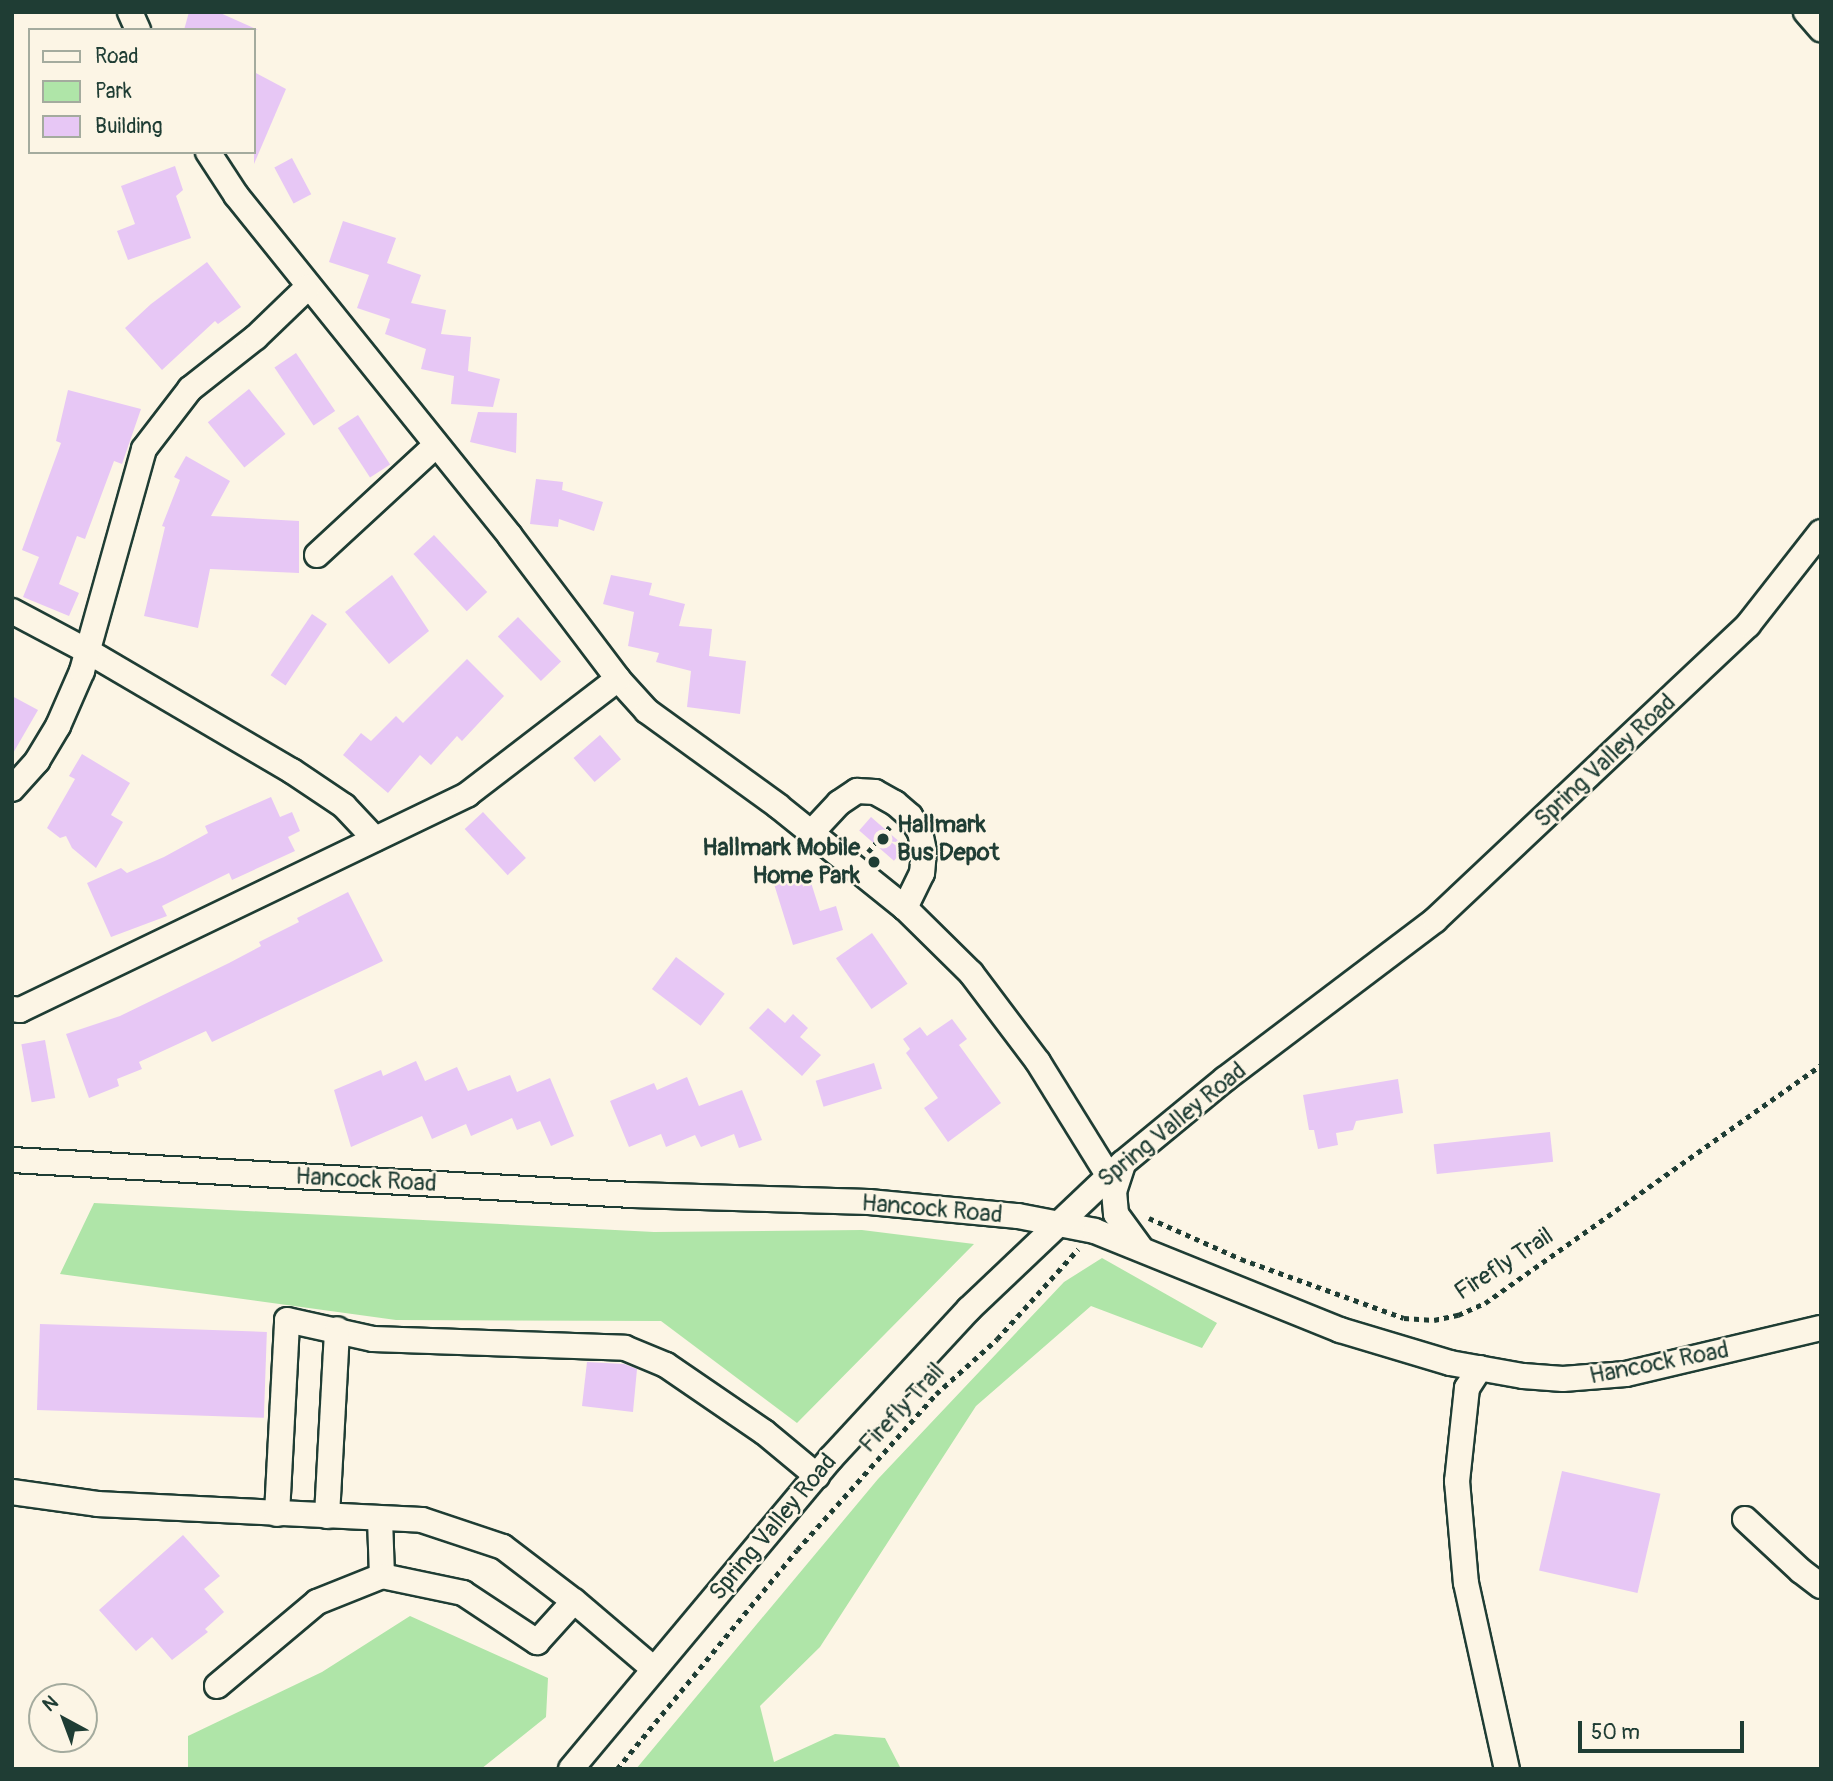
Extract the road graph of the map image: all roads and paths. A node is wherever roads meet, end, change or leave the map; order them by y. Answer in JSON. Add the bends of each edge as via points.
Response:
{"nodes":[{"id":1,"x":130,"y":12,"type":"edge"},
{"id":2,"x":1806,"y":12,"type":"edge"},
{"id":3,"x":137,"y":28,"type":"edge"},
{"id":4,"x":1821,"y":29,"type":"edge"},
{"id":5,"x":209,"y":154,"type":"edge"},
{"id":6,"x":309,"y":287,"type":"junction"},
{"id":7,"x":436,"y":445,"type":"junction"},
{"id":8,"x":1821,"y":532,"type":"edge"},
{"id":9,"x":317,"y":555,"type":"dead end"},
{"id":10,"x":12,"y":611,"type":"edge"},
{"id":11,"x":89,"y":652,"type":"junction"},
{"id":12,"x":618,"y":679,"type":"junction"},
{"id":13,"x":12,"y":789,"type":"edge"},
{"id":14,"x":897,"y":819,"type":"dead end"},
{"id":15,"x":811,"y":833,"type":"junction"},
{"id":16,"x":375,"y":839,"type":"junction"},
{"id":17,"x":860,"y":861,"type":"dead end"},
{"id":18,"x":905,"y":908,"type":"junction"},
{"id":19,"x":12,"y":1009,"type":"edge"},
{"id":20,"x":1821,"y":1065,"type":"edge"},
{"id":21,"x":12,"y":1160,"type":"edge"},
{"id":22,"x":1116,"y":1169,"type":"junction"},
{"id":23,"x":1116,"y":1214,"type":"junction"},
{"id":24,"x":1056,"y":1224,"type":"junction"},
{"id":25,"x":1087,"y":1240,"type":"dead end"},
{"id":26,"x":1140,"y":1248,"type":"junction"},
{"id":27,"x":1821,"y":1328,"type":"edge"},
{"id":28,"x":337,"y":1329,"type":"junction"},
{"id":29,"x":1480,"y":1368,"type":"junction"},
{"id":30,"x":817,"y":1476,"type":"junction"},
{"id":31,"x":12,"y":1492,"type":"edge"},
{"id":32,"x":277,"y":1514,"type":"junction"},
{"id":33,"x":327,"y":1516,"type":"junction"},
{"id":34,"x":1745,"y":1518,"type":"dead end"},
{"id":35,"x":380,"y":1519,"type":"junction"},
{"id":36,"x":382,"y":1576,"type":"junction"},
{"id":37,"x":1821,"y":1586,"type":"edge"},
{"id":38,"x":575,"y":1601,"type":"junction"},
{"id":39,"x":654,"y":1669,"type":"junction"},
{"id":40,"x":217,"y":1686,"type":"dead end"},
{"id":41,"x":571,"y":1769,"type":"edge"},
{"id":42,"x":617,"y":1769,"type":"edge"},
{"id":43,"x":1507,"y":1769,"type":"edge"}],
"edges":[{"from":1,"to":3,"type":"street"},
{"from":2,"to":4,"type":"street"},
{"from":5,"to":6,"type":"street"},
{"from":6,"to":7,"type":"street"},
{"from":6,"to":11,"type":"street","via":[[190,390],[144,449]]},
{"from":7,"to":9,"type":"street"},
{"from":7,"to":12,"type":"street"},
{"from":8,"to":22,"type":"street","name":"Spring Valley Road","via":[[1748,625],[1435,920],[1225,1079]]},
{"from":10,"to":11,"type":"street"},
{"from":11,"to":13,"type":"street","via":[[58,726],[37,761]]},
{"from":11,"to":16,"type":"street","via":[[292,771],[344,806]]},
{"from":12,"to":15,"type":"street","via":[[647,711]]},
{"from":12,"to":16,"type":"street","via":[[468,794]]},
{"from":14,"to":17,"type":"path"},
{"from":15,"to":18,"type":"street"},
{"from":15,"to":18,"type":"street","via":[[857,791],[875,792],[895,803],[920,832],[924,851],[919,881]]},
{"from":16,"to":19,"type":"street","via":[[20,1010]]},
{"from":18,"to":22,"type":"street","via":[[971,973]]},
{"from":20,"to":23,"type":"path","name":"Firefly Trail","via":[[1485,1303],[1458,1315],[1434,1320],[1404,1318],[1241,1259],[1122,1208]]},
{"from":21,"to":24,"type":"street","name":"Hancock Road","via":[[633,1195],[869,1202]]},
{"from":22,"to":23,"type":"street"},
{"from":22,"to":24,"type":"street","name":"Spring Valley Road"},
{"from":23,"to":26,"type":"street"},
{"from":24,"to":26,"type":"street","name":"Hancock Road","via":[[1095,1231]]},
{"from":24,"to":30,"type":"street","name":"Spring Valley Road","via":[[904,1377]]},
{"from":25,"to":42,"type":"path","name":"Firefly Trail","via":[[997,1339],[936,1394],[797,1550]]},
{"from":26,"to":29,"type":"street","name":"Hancock Road","via":[[1340,1330]]},
{"from":27,"to":29,"type":"street","name":"Hancock Road","via":[[1626,1374],[1563,1379]]},
{"from":28,"to":30,"type":"street","via":[[373,1339],[625,1348],[666,1365],[764,1432]]},
{"from":28,"to":32,"type":"street","via":[[287,1320]]},
{"from":28,"to":33,"type":"street"},
{"from":29,"to":43,"type":"street","via":[[1467,1388],[1457,1481],[1466,1583]]},
{"from":30,"to":39,"type":"street","name":"Spring Valley Road"},
{"from":31,"to":32,"type":"street","via":[[97,1504]]},
{"from":32,"to":33,"type":"street"},
{"from":33,"to":35,"type":"street"},
{"from":34,"to":37,"type":"street"},
{"from":35,"to":36,"type":"street"},
{"from":35,"to":38,"type":"street","via":[[422,1520],[503,1547]]},
{"from":36,"to":38,"type":"street","via":[[463,1592],[537,1642]]},
{"from":36,"to":40,"type":"street","via":[[317,1602]]},
{"from":38,"to":39,"type":"street"},
{"from":39,"to":41,"type":"street","name":"Spring Valley Road"}]}
